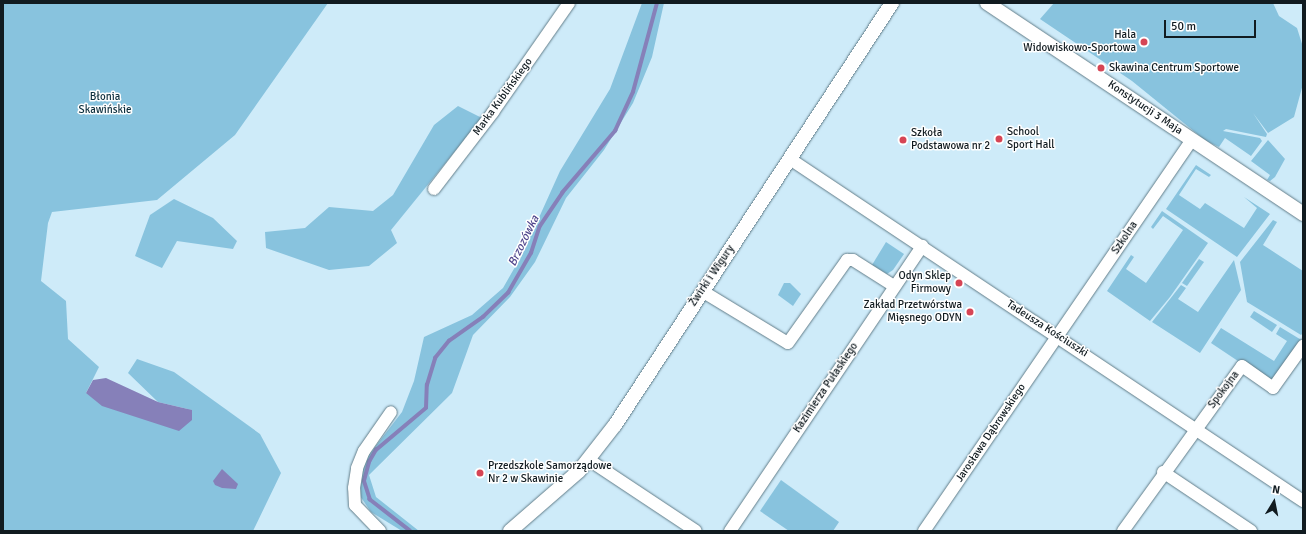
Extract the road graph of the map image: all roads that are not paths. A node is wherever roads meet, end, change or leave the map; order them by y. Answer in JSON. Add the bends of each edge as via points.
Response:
{"nodes":[{"id":1,"x":569,"y":3,"type":"edge"},
{"id":2,"x":892,"y":3,"type":"edge"},
{"id":3,"x":987,"y":3,"type":"edge"},
{"id":4,"x":1192,"y":140,"type":"junction"},
{"id":5,"x":790,"y":159,"type":"junction"},
{"id":6,"x":434,"y":189,"type":"dead end"},
{"id":7,"x":1303,"y":214,"type":"edge"},
{"id":8,"x":922,"y":246,"type":"junction"},
{"id":9,"x":894,"y":286,"type":"junction"},
{"id":10,"x":707,"y":294,"type":"junction"},
{"id":11,"x":1058,"y":336,"type":"junction"},
{"id":12,"x":1303,"y":346,"type":"edge"},
{"id":13,"x":391,"y":412,"type":"dead end"},
{"id":14,"x":1196,"y":428,"type":"junction"},
{"id":15,"x":589,"y":460,"type":"junction"},
{"id":16,"x":1163,"y":472,"type":"junction"},
{"id":17,"x":1303,"y":501,"type":"edge"},
{"id":18,"x":380,"y":531,"type":"edge"},
{"id":19,"x":510,"y":531,"type":"edge"},
{"id":20,"x":696,"y":531,"type":"edge"},
{"id":21,"x":730,"y":531,"type":"edge"},
{"id":22,"x":924,"y":531,"type":"edge"},
{"id":23,"x":1123,"y":531,"type":"edge"},
{"id":24,"x":1251,"y":531,"type":"edge"}],
"edges":[{"from":1,"to":6,"type":"street","name":"Marka Kublińskiego","via":[[493,112]]},
{"from":2,"to":5,"type":"street","name":"Żwirki i Wigury"},
{"from":3,"to":4,"type":"street","name":"Konstytucji 3 Maja"},
{"from":4,"to":7,"type":"street","name":"Konstytucji 3 Maja"},
{"from":4,"to":11,"type":"street","name":"Szkolna"},
{"from":5,"to":8,"type":"street","name":"Tadeusza Kościuszki"},
{"from":5,"to":10,"type":"street","name":"Żwirki i Wigury"},
{"from":8,"to":9,"type":"street","name":"Kazimierza Pułaskiego"},
{"from":8,"to":11,"type":"street","name":"Tadeusza Kościuszki"},
{"from":9,"to":10,"type":"street","via":[[853,260],[847,260],[788,343]]},
{"from":9,"to":21,"type":"street","name":"Kazimierza Pułaskiego"},
{"from":10,"to":15,"type":"street","name":"Żwirki i Wigury"},
{"from":11,"to":14,"type":"street","name":"Tadeusza Kościuszki"},
{"from":11,"to":22,"type":"street","name":"Jarosława Dąbrowskiego"},
{"from":12,"to":14,"type":"street","name":"Spokojna","via":[[1273,388],[1242,366]]},
{"from":13,"to":18,"type":"street","via":[[364,451],[357,468],[354,488],[355,505]]},
{"from":14,"to":16,"type":"street"},
{"from":14,"to":17,"type":"street","name":"Tadeusza Kościuszki"},
{"from":15,"to":19,"type":"street","name":"Żwirki i Wigury","via":[[558,491]]},
{"from":15,"to":20,"type":"street"},
{"from":16,"to":23,"type":"street"},
{"from":16,"to":24,"type":"street"}]}
